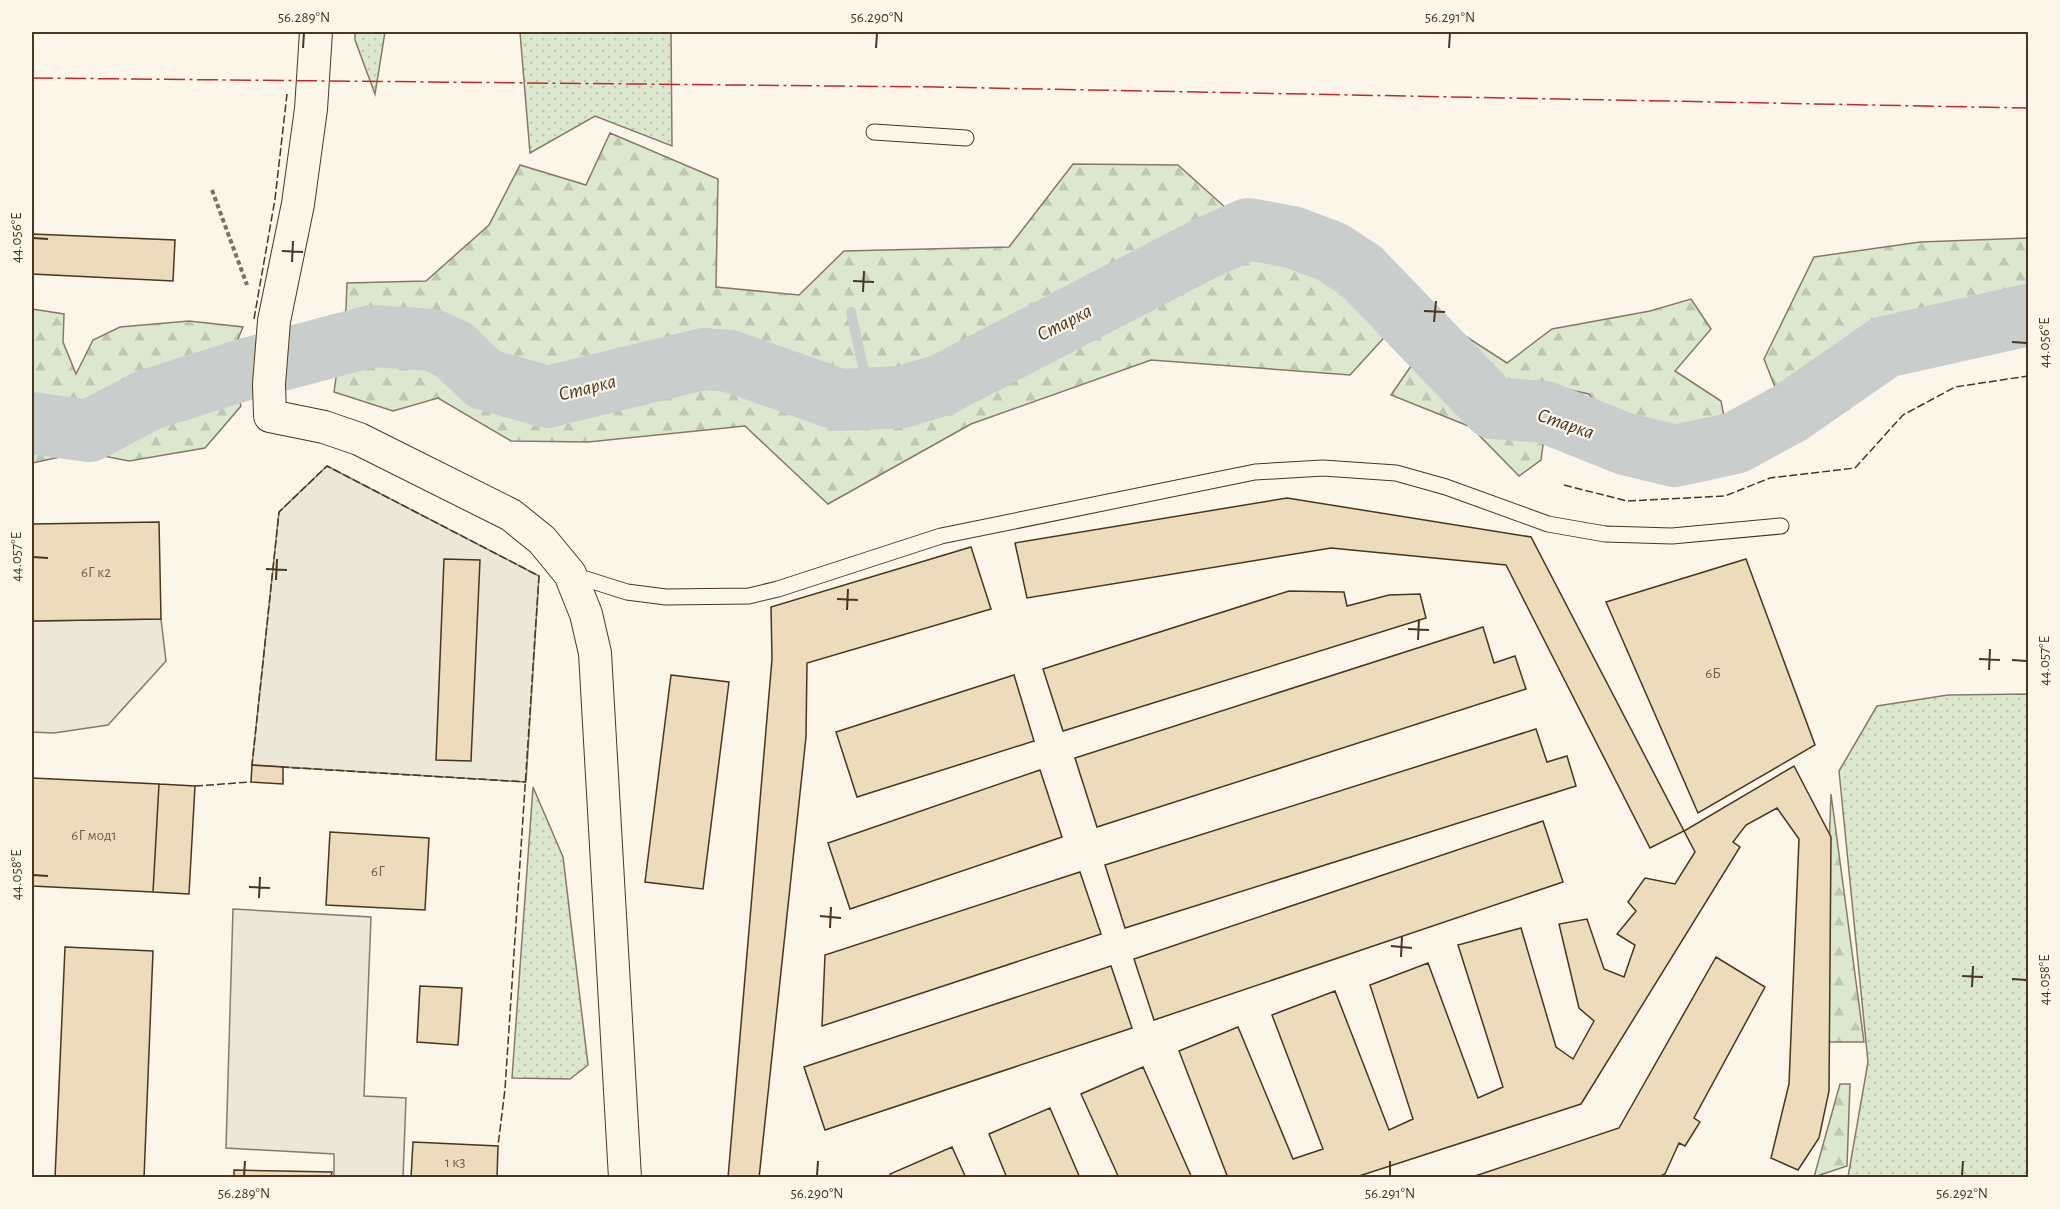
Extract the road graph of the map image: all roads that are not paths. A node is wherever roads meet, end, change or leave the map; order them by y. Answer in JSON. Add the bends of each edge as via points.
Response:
{"nodes":[{"id":1,"x":316,"y":32,"type":"edge"},
{"id":2,"x":874,"y":132,"type":"dead end"},
{"id":3,"x":966,"y":138,"type":"dead end"},
{"id":4,"x":1781,"y":526,"type":"dead end"},
{"id":5,"x":570,"y":574,"type":"junction"},
{"id":6,"x":626,"y":1178,"type":"edge"}],
"edges":[{"from":1,"to":5,"type":"street","via":[[297,204],[274,321],[270,416],[324,427],[358,439],[512,515],[542,540]]},
{"from":2,"to":3,"type":"lane"},
{"from":4,"to":5,"type":"lane","via":[[1672,536],[1605,534],[1548,524],[1396,473],[1323,468],[1255,472],[941,536],[749,596],[666,597],[627,592]]},
{"from":5,"to":6,"type":"street","via":[[586,614],[595,653]]}]}
